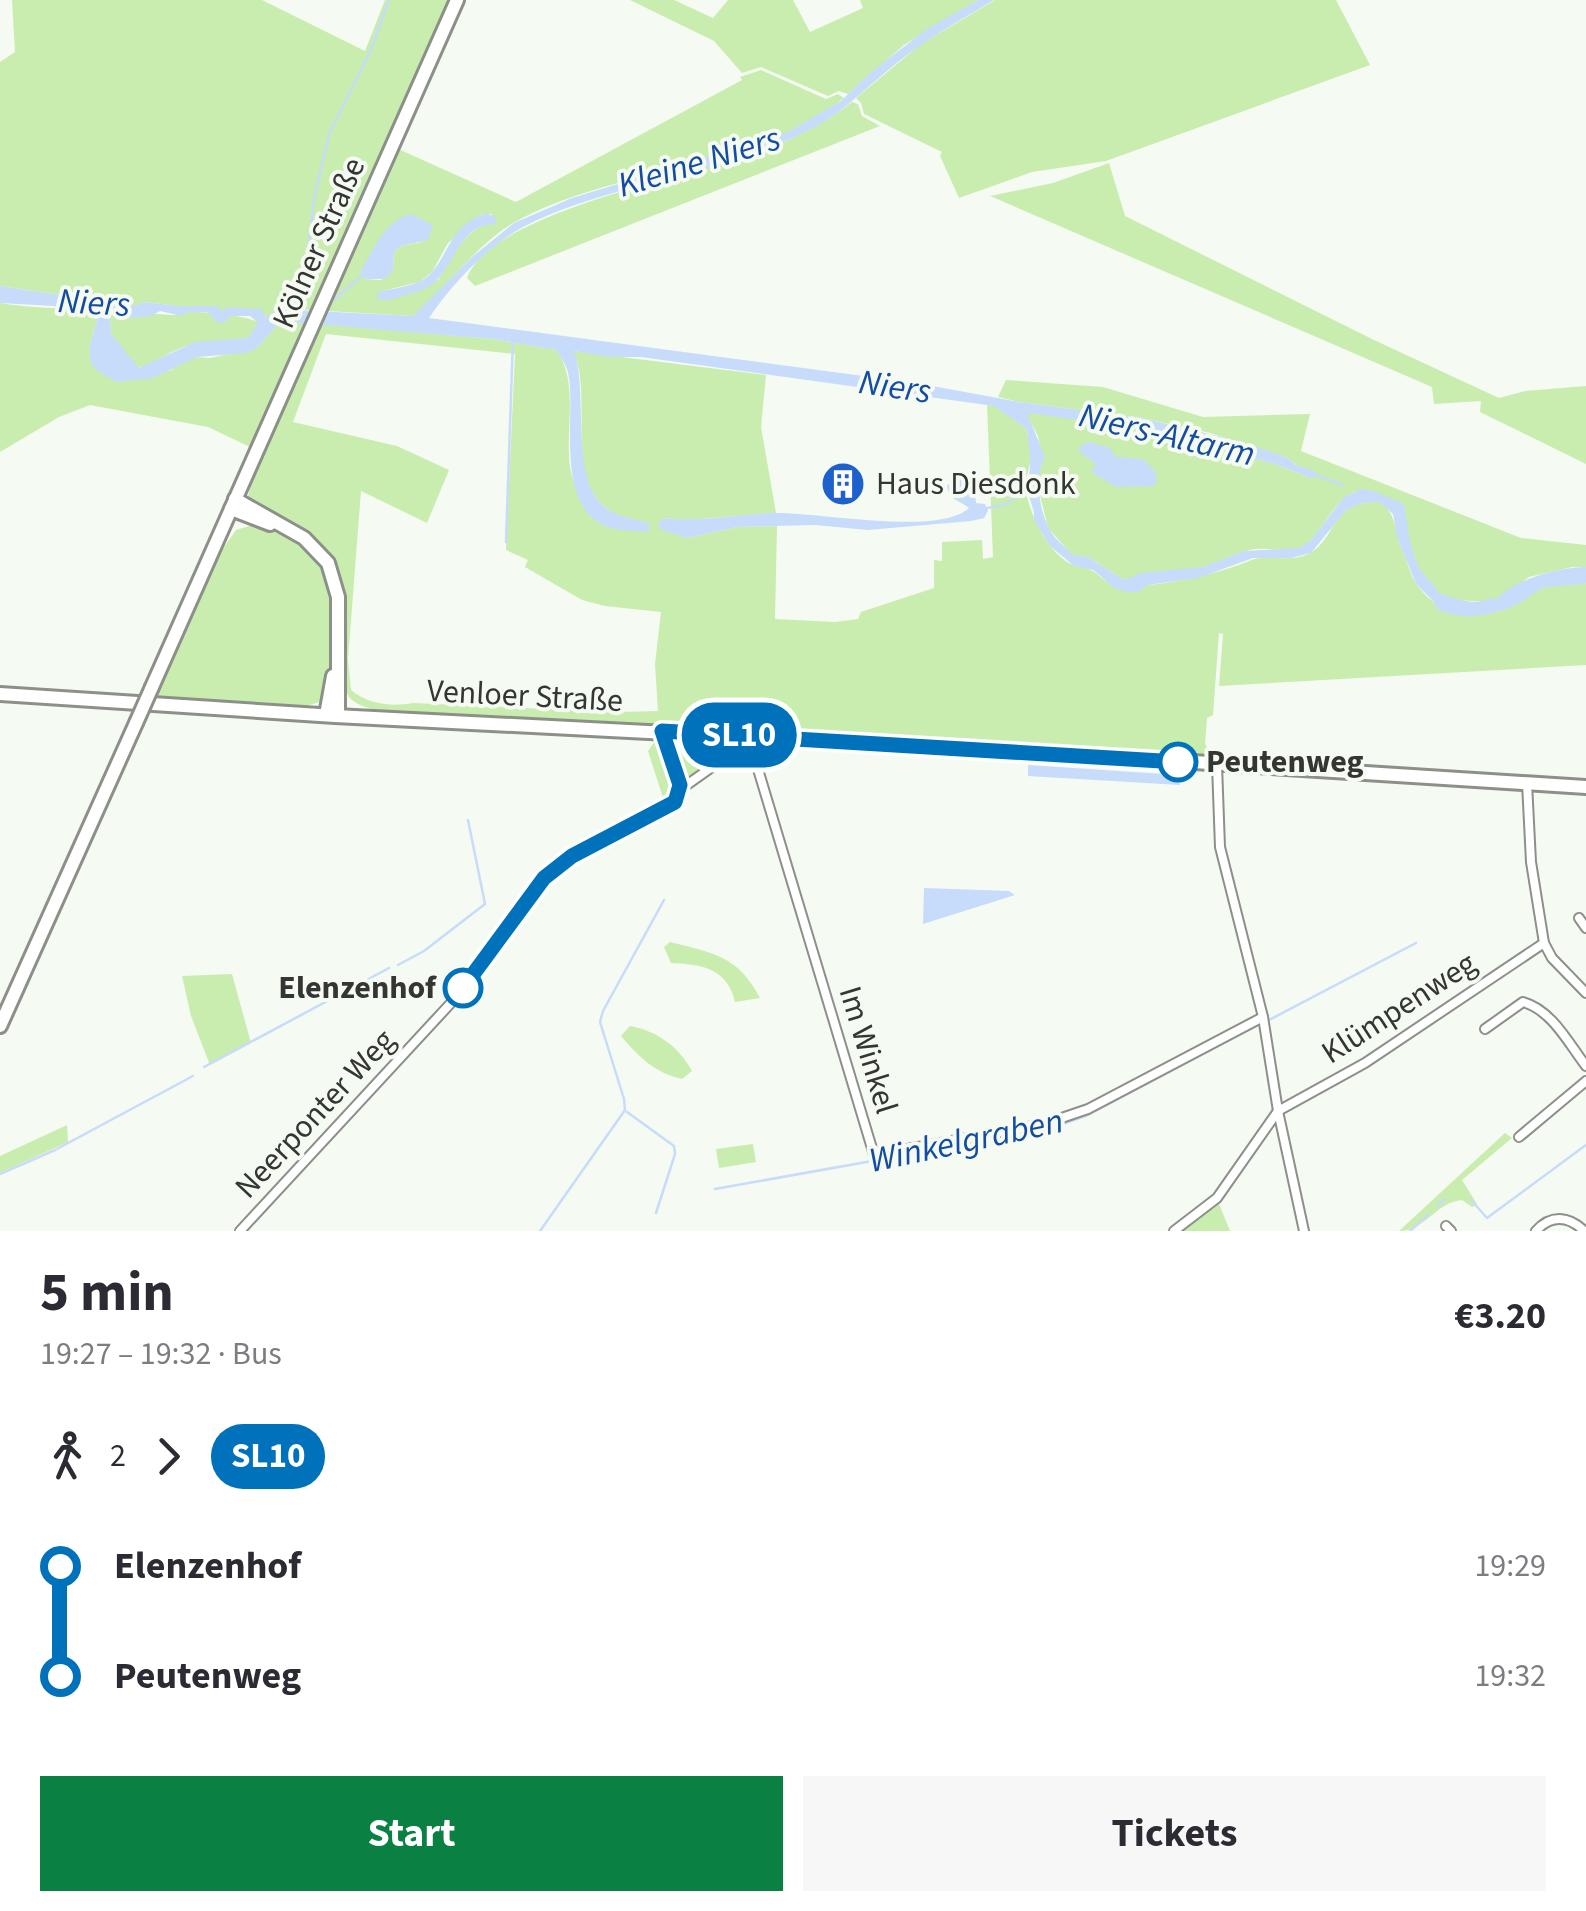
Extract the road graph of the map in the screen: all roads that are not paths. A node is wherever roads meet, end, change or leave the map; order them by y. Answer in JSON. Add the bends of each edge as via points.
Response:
{"nodes":[{"id":1,"x":457,"y":0,"type":"edge"},
{"id":2,"x":233,"y":504,"type":"junction"},
{"id":3,"x":254,"y":519,"type":"junction"},
{"id":4,"x":294,"y":532,"type":"junction"},
{"id":5,"x":216,"y":543,"type":"junction"},
{"id":6,"x":336,"y":658,"type":"junction"},
{"id":7,"x":340,"y":692,"type":"junction"},
{"id":8,"x":0,"y":694,"type":"edge"},
{"id":9,"x":332,"y":715,"type":"junction"},
{"id":10,"x":366,"y":717,"type":"junction"},
{"id":11,"x":662,"y":731,"type":"junction"},
{"id":12,"x":1217,"y":765,"type":"junction"},
{"id":13,"x":1527,"y":784,"type":"junction"},
{"id":14,"x":680,"y":785,"type":"junction"},
{"id":15,"x":1586,"y":787,"type":"edge"},
{"id":16,"x":1580,"y":918,"type":"dead end"},
{"id":17,"x":1586,"y":928,"type":"edge"},
{"id":18,"x":1544,"y":943,"type":"junction"},
{"id":19,"x":1586,"y":993,"type":"edge"},
{"id":20,"x":1264,"y":1017,"type":"junction"},
{"id":21,"x":0,"y":1026,"type":"edge"},
{"id":22,"x":1485,"y":1029,"type":"dead end"},
{"id":23,"x":1586,"y":1066,"type":"edge"},
{"id":24,"x":1586,"y":1081,"type":"edge"},
{"id":25,"x":1278,"y":1111,"type":"junction"},
{"id":26,"x":1518,"y":1136,"type":"dead end"},
{"id":27,"x":240,"y":1231,"type":"edge"},
{"id":28,"x":1174,"y":1231,"type":"edge"},
{"id":29,"x":1304,"y":1231,"type":"edge"},
{"id":30,"x":1536,"y":1231,"type":"edge"},
{"id":31,"x":1584,"y":1231,"type":"edge"}],
"edges":[{"from":1,"to":2,"type":"main road","name":"Kölner Straße"},
{"from":2,"to":3,"type":"main road"},
{"from":2,"to":4,"type":"main road"},
{"from":2,"to":5,"type":"main road","name":"Kölner Straße"},
{"from":3,"to":4,"type":"main road"},
{"from":3,"to":5,"type":"main road"},
{"from":4,"to":6,"type":"main road","via":[[314,545],[333,574]]},
{"from":5,"to":21,"type":"main road","name":"Kölner Straße","bridge":true},
{"from":6,"to":7,"type":"main road"},
{"from":6,"to":9,"type":"main road"},
{"from":7,"to":9,"type":"main road"},
{"from":7,"to":10,"type":"main road"},
{"from":8,"to":9,"type":"main road","name":"Venloer Straße"},
{"from":9,"to":10,"type":"main road","name":"Venloer Straße"},
{"from":10,"to":11,"type":"main road","name":"Venloer Straße"},
{"from":11,"to":12,"type":"main road","name":"Venloer Straße"},
{"from":11,"to":14,"type":"street"},
{"from":12,"to":13,"type":"main road","name":"Venloer Straße"},
{"from":12,"to":20,"type":"street","via":[[1220,847]]},
{"from":13,"to":15,"type":"main road","name":"Venloer Straße"},
{"from":13,"to":18,"type":"street"},
{"from":14,"to":20,"type":"street","name":"Im Winkel","via":[[736,750],[754,756],[874,1155],[1044,1124],[1088,1109]]},
{"from":14,"to":27,"type":"street","name":"Neerponter Weg","via":[[675,802],[544,878],[450,1004]]},
{"from":16,"to":17,"type":"street"},
{"from":18,"to":19,"type":"street"},
{"from":18,"to":25,"type":"street","name":"Klümpenweg","via":[[1365,1063]]},
{"from":20,"to":25,"type":"street"},
{"from":22,"to":23,"type":"street","name":"Klümpenweg","via":[[1523,1002],[1535,1005]]},
{"from":24,"to":26,"type":"street"},
{"from":25,"to":28,"type":"street","via":[[1217,1198]]},
{"from":25,"to":29,"type":"street"},
{"from":30,"to":31,"type":"street","via":[[1561,1218]]}]}
